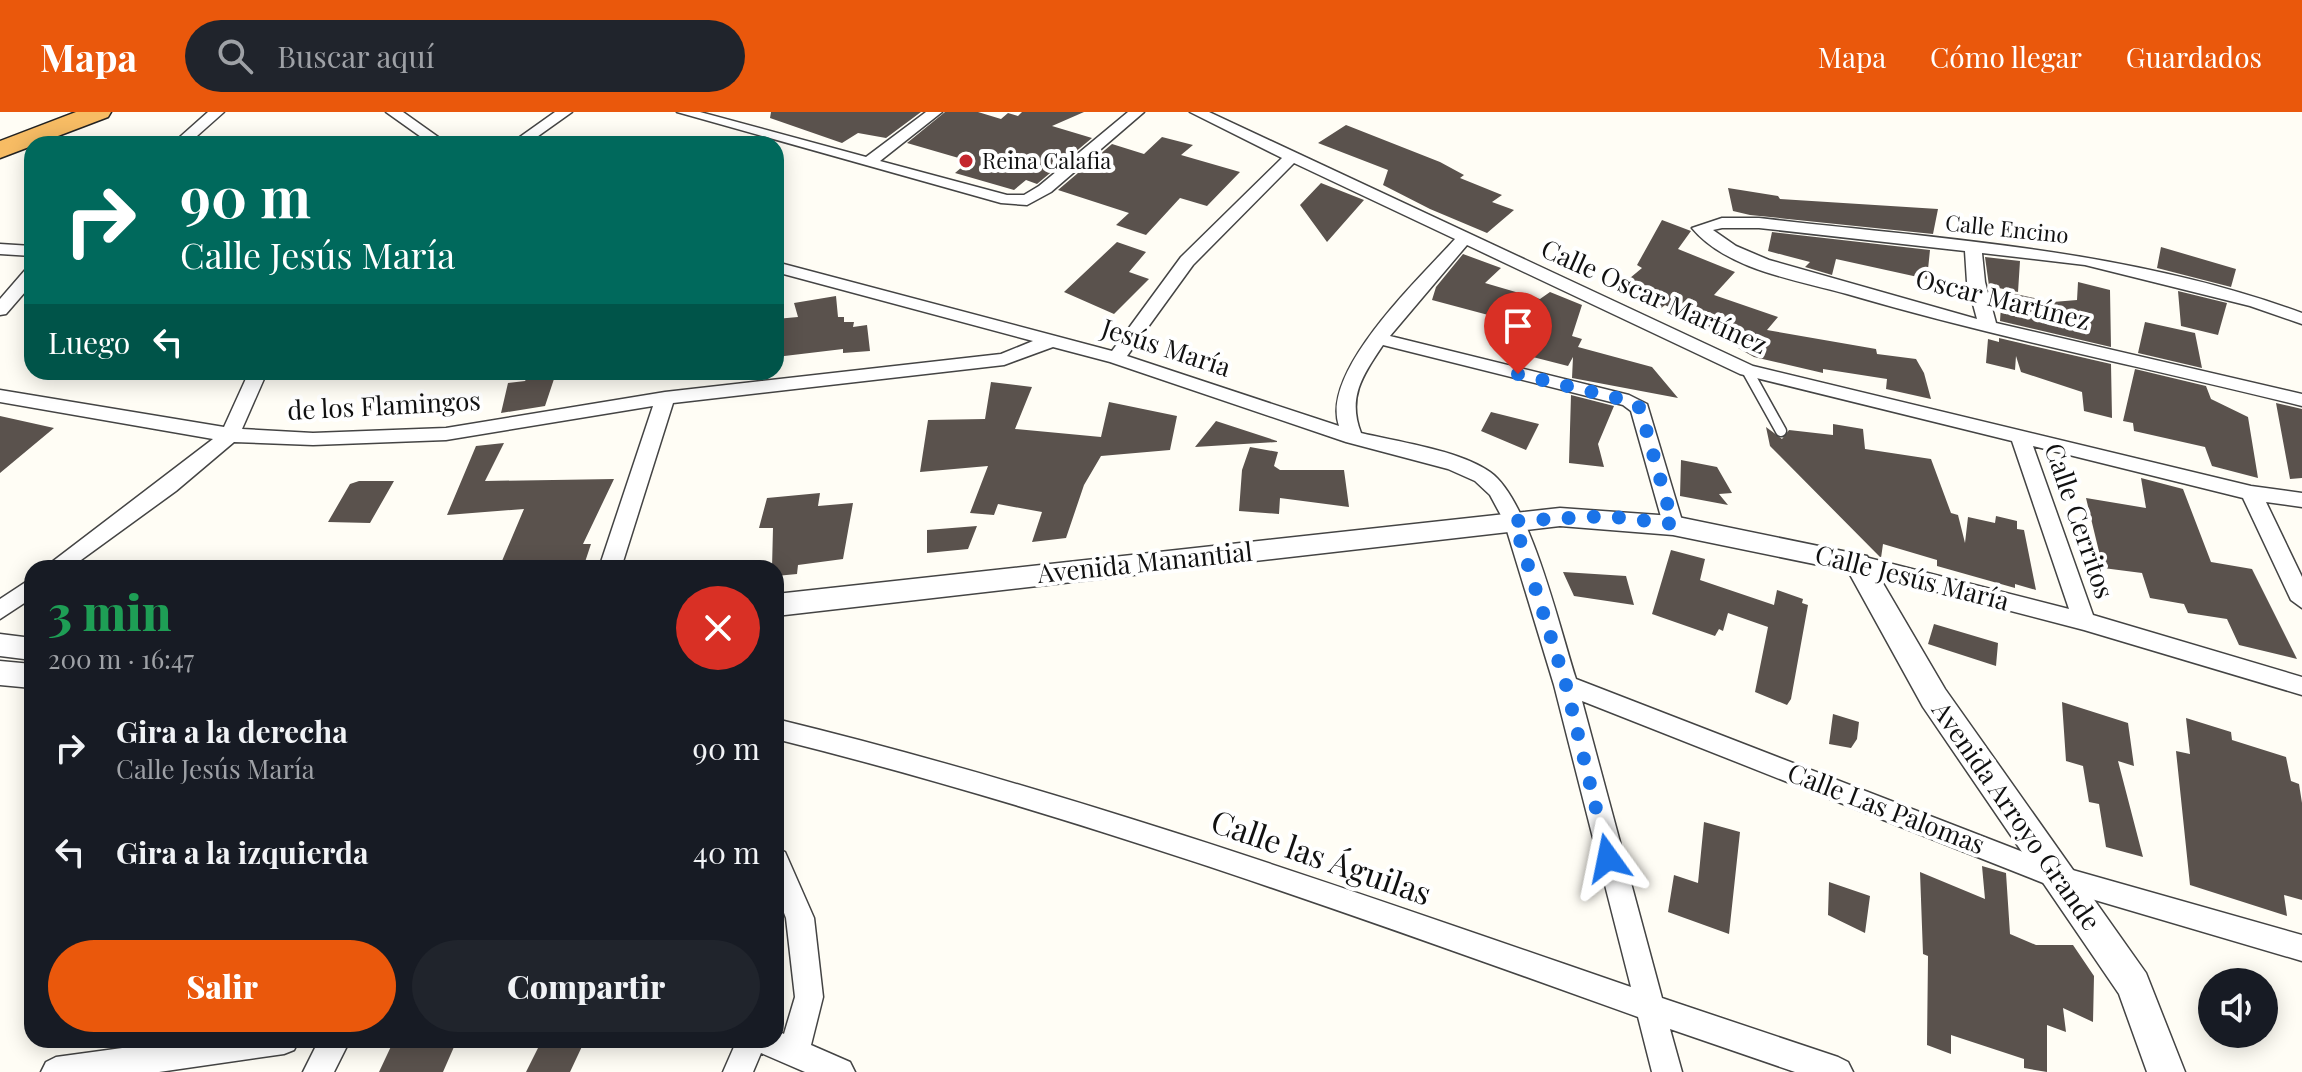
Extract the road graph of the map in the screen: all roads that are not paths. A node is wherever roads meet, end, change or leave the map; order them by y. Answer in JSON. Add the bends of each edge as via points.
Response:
{"nodes":[{"id":1,"x":99,"y":112,"type":"edge"},
{"id":2,"x":217,"y":112,"type":"edge"},
{"id":3,"x":393,"y":112,"type":"edge"},
{"id":4,"x":565,"y":112,"type":"edge"},
{"id":5,"x":684,"y":112,"type":"edge"},
{"id":6,"x":762,"y":112,"type":"edge"},
{"id":7,"x":935,"y":112,"type":"edge"},
{"id":8,"x":1137,"y":112,"type":"edge"},
{"id":9,"x":1197,"y":112,"type":"edge"},
{"id":10,"x":738,"y":127,"type":"junction"},
{"id":11,"x":36,"y":136,"type":"edge"},
{"id":12,"x":188,"y":136,"type":"edge"},
{"id":13,"x":429,"y":136,"type":"edge"},
{"id":14,"x":529,"y":136,"type":"edge"},
{"id":15,"x":773,"y":136,"type":"edge"},
{"id":16,"x":784,"y":139,"type":"edge"},
{"id":17,"x":24,"y":141,"type":"edge"},
{"id":18,"x":0,"y":150,"type":"edge"},
{"id":19,"x":1292,"y":156,"type":"junction"},
{"id":20,"x":870,"y":161,"type":"junction"},
{"id":21,"x":1700,"y":228,"type":"joint"},
{"id":22,"x":1463,"y":240,"type":"junction"},
{"id":23,"x":1973,"y":247,"type":"junction"},
{"id":24,"x":0,"y":249,"type":"edge"},
{"id":25,"x":24,"y":250,"type":"edge"},
{"id":26,"x":784,"y":269,"type":"edge"},
{"id":27,"x":24,"y":282,"type":"edge"},
{"id":28,"x":0,"y":310,"type":"edge"},
{"id":29,"x":2302,"y":319,"type":"edge"},
{"id":30,"x":1988,"y":327,"type":"junction"},
{"id":31,"x":1379,"y":339,"type":"junction"},
{"id":32,"x":1054,"y":340,"type":"junction"},
{"id":33,"x":1116,"y":358,"type":"junction"},
{"id":34,"x":1747,"y":370,"type":"junction"},
{"id":35,"x":254,"y":380,"type":"edge"},
{"id":36,"x":0,"y":396,"type":"edge"},
{"id":37,"x":665,"y":398,"type":"junction"},
{"id":38,"x":2302,"y":400,"type":"edge"},
{"id":39,"x":1781,"y":431,"type":"dead end"},
{"id":40,"x":230,"y":435,"type":"junction"},
{"id":41,"x":1353,"y":437,"type":"junction"},
{"id":42,"x":2021,"y":439,"type":"junction"},
{"id":43,"x":2251,"y":493,"type":"junction"},
{"id":44,"x":2302,"y":500,"type":"edge"},
{"id":45,"x":1514,"y":521,"type":"junction"},
{"id":46,"x":1673,"y":524,"type":"junction"},
{"id":47,"x":66,"y":560,"type":"edge"},
{"id":48,"x":613,"y":560,"type":"edge"},
{"id":49,"x":1857,"y":563,"type":"junction"},
{"id":50,"x":24,"y":592,"type":"edge"},
{"id":51,"x":2302,"y":600,"type":"edge"},
{"id":52,"x":784,"y":604,"type":"edge"},
{"id":53,"x":0,"y":611,"type":"edge"},
{"id":54,"x":2084,"y":621,"type":"junction"},
{"id":55,"x":0,"y":645,"type":"edge"},
{"id":56,"x":24,"y":648,"type":"edge"},
{"id":57,"x":0,"y":673,"type":"edge"},
{"id":58,"x":24,"y":675,"type":"edge"},
{"id":59,"x":1566,"y":685,"type":"junction"},
{"id":60,"x":2302,"y":686,"type":"edge"},
{"id":61,"x":784,"y":731,"type":"edge"},
{"id":62,"x":2061,"y":878,"type":"junction"},
{"id":63,"x":784,"y":879,"type":"edge"},
{"id":64,"x":2302,"y":948,"type":"edge"},
{"id":65,"x":1654,"y":1012,"type":"junction"},
{"id":66,"x":227,"y":1048,"type":"edge"},
{"id":67,"x":331,"y":1048,"type":"edge"},
{"id":68,"x":748,"y":1048,"type":"edge"},
{"id":69,"x":784,"y":1048,"type":"edge"},
{"id":70,"x":794,"y":1052,"type":"junction"},
{"id":71,"x":56,"y":1072,"type":"edge"},
{"id":72,"x":318,"y":1072,"type":"edge"},
{"id":73,"x":738,"y":1072,"type":"edge"},
{"id":74,"x":840,"y":1072,"type":"edge"},
{"id":75,"x":1667,"y":1072,"type":"edge"},
{"id":76,"x":1838,"y":1072,"type":"edge"},
{"id":77,"x":2166,"y":1072,"type":"edge"}],
"edges":[{"from":1,"to":11,"type":"highway"},
{"from":2,"to":12,"type":"street"},
{"from":3,"to":13,"type":"street"},
{"from":4,"to":14,"type":"street"},
{"from":5,"to":10,"type":"street"},
{"from":6,"to":10,"type":"street"},
{"from":7,"to":20,"type":"street"},
{"from":8,"to":20,"type":"street","via":[[1027,200],[1007,200]]},
{"from":9,"to":19,"type":"street","name":"Calle Oscar Martínez"},
{"from":10,"to":15,"type":"street"},
{"from":16,"to":20,"type":"street"},
{"from":17,"to":18,"type":"highway"},
{"from":19,"to":22,"type":"street","name":"Calle Oscar Martínez"},
{"from":19,"to":33,"type":"street","via":[[1187,261]]},
{"from":21,"to":23,"type":"street","name":"Calle Encino","via":[[1759,223]]},
{"from":21,"to":30,"type":"street","name":"Oscar Martínez","via":[[1718,245],[1762,263]]},
{"from":22,"to":31,"type":"street"},
{"from":22,"to":34,"type":"street","name":"Calle Oscar Martínez"},
{"from":23,"to":29,"type":"street","name":"Calle Encino","via":[[2110,265]]},
{"from":23,"to":30,"type":"street"},
{"from":24,"to":25,"type":"street"},
{"from":26,"to":32,"type":"street","name":"Jesús María"},
{"from":27,"to":28,"type":"street"},
{"from":30,"to":38,"type":"street","name":"Oscar Martínez"},
{"from":31,"to":41,"type":"street","via":[[1348,389],[1344,411]]},
{"from":31,"to":46,"type":"street","via":[[1629,401],[1640,408]]},
{"from":32,"to":33,"type":"street","name":"Jesús María"},
{"from":32,"to":37,"type":"street","name":"de los Flamingos","via":[[1004,359]]},
{"from":33,"to":41,"type":"street","name":"Jesús María"},
{"from":34,"to":39,"type":"lane"},
{"from":34,"to":42,"type":"street","name":"Calle Oscar Martínez"},
{"from":35,"to":40,"type":"street"},
{"from":36,"to":40,"type":"street","name":"de los Flamingos"},
{"from":37,"to":40,"type":"street","name":"de los Flamingos","via":[[446,434],[313,439]]},
{"from":37,"to":48,"type":"street"},
{"from":40,"to":47,"type":"street"},
{"from":41,"to":45,"type":"street","name":"Jesús María","via":[[1482,476],[1498,491]]},
{"from":42,"to":43,"type":"street","name":"Calle Oscar Martínez"},
{"from":42,"to":54,"type":"street","name":"Calle Cerritos"},
{"from":43,"to":44,"type":"street","name":"Calle Oscar Martínez"},
{"from":43,"to":51,"type":"street"},
{"from":45,"to":46,"type":"street","name":"Calle Jesús María","via":[[1607,516]]},
{"from":45,"to":52,"type":"street","name":"Avenida Manantial"},
{"from":45,"to":59,"type":"street","name":"Jesús María"},
{"from":46,"to":49,"type":"street","name":"Calle Jesús María"},
{"from":49,"to":54,"type":"street","name":"Calle Jesús María"},
{"from":49,"to":62,"type":"street","name":"Avenida Arroyo Grande","via":[[1934,698]]},
{"from":50,"to":53,"type":"street"},
{"from":54,"to":60,"type":"street","name":"Calle Jesús María"},
{"from":55,"to":56,"type":"street"},
{"from":57,"to":58,"type":"street"},
{"from":59,"to":62,"type":"street","name":"Calle Las Palomas"},
{"from":59,"to":65,"type":"street","name":"Jesús María","via":[[1608,858]]},
{"from":61,"to":65,"type":"street","name":"Calle las Águilas","via":[[873,751],[1083,813]]},
{"from":62,"to":64,"type":"street","name":"Calle Las Palomas"},
{"from":62,"to":77,"type":"street","name":"Avenida Arroyo Grande","via":[[2133,985]]},
{"from":63,"to":70,"type":"street","via":[[800,918],[809,997]]},
{"from":65,"to":75,"type":"street","name":"Jesús María"},
{"from":65,"to":76,"type":"street","name":"Calle las Águilas"},
{"from":66,"to":71,"type":"street"},
{"from":67,"to":72,"type":"street"},
{"from":68,"to":73,"type":"street"},
{"from":69,"to":70,"type":"street"},
{"from":70,"to":74,"type":"street"}]}
